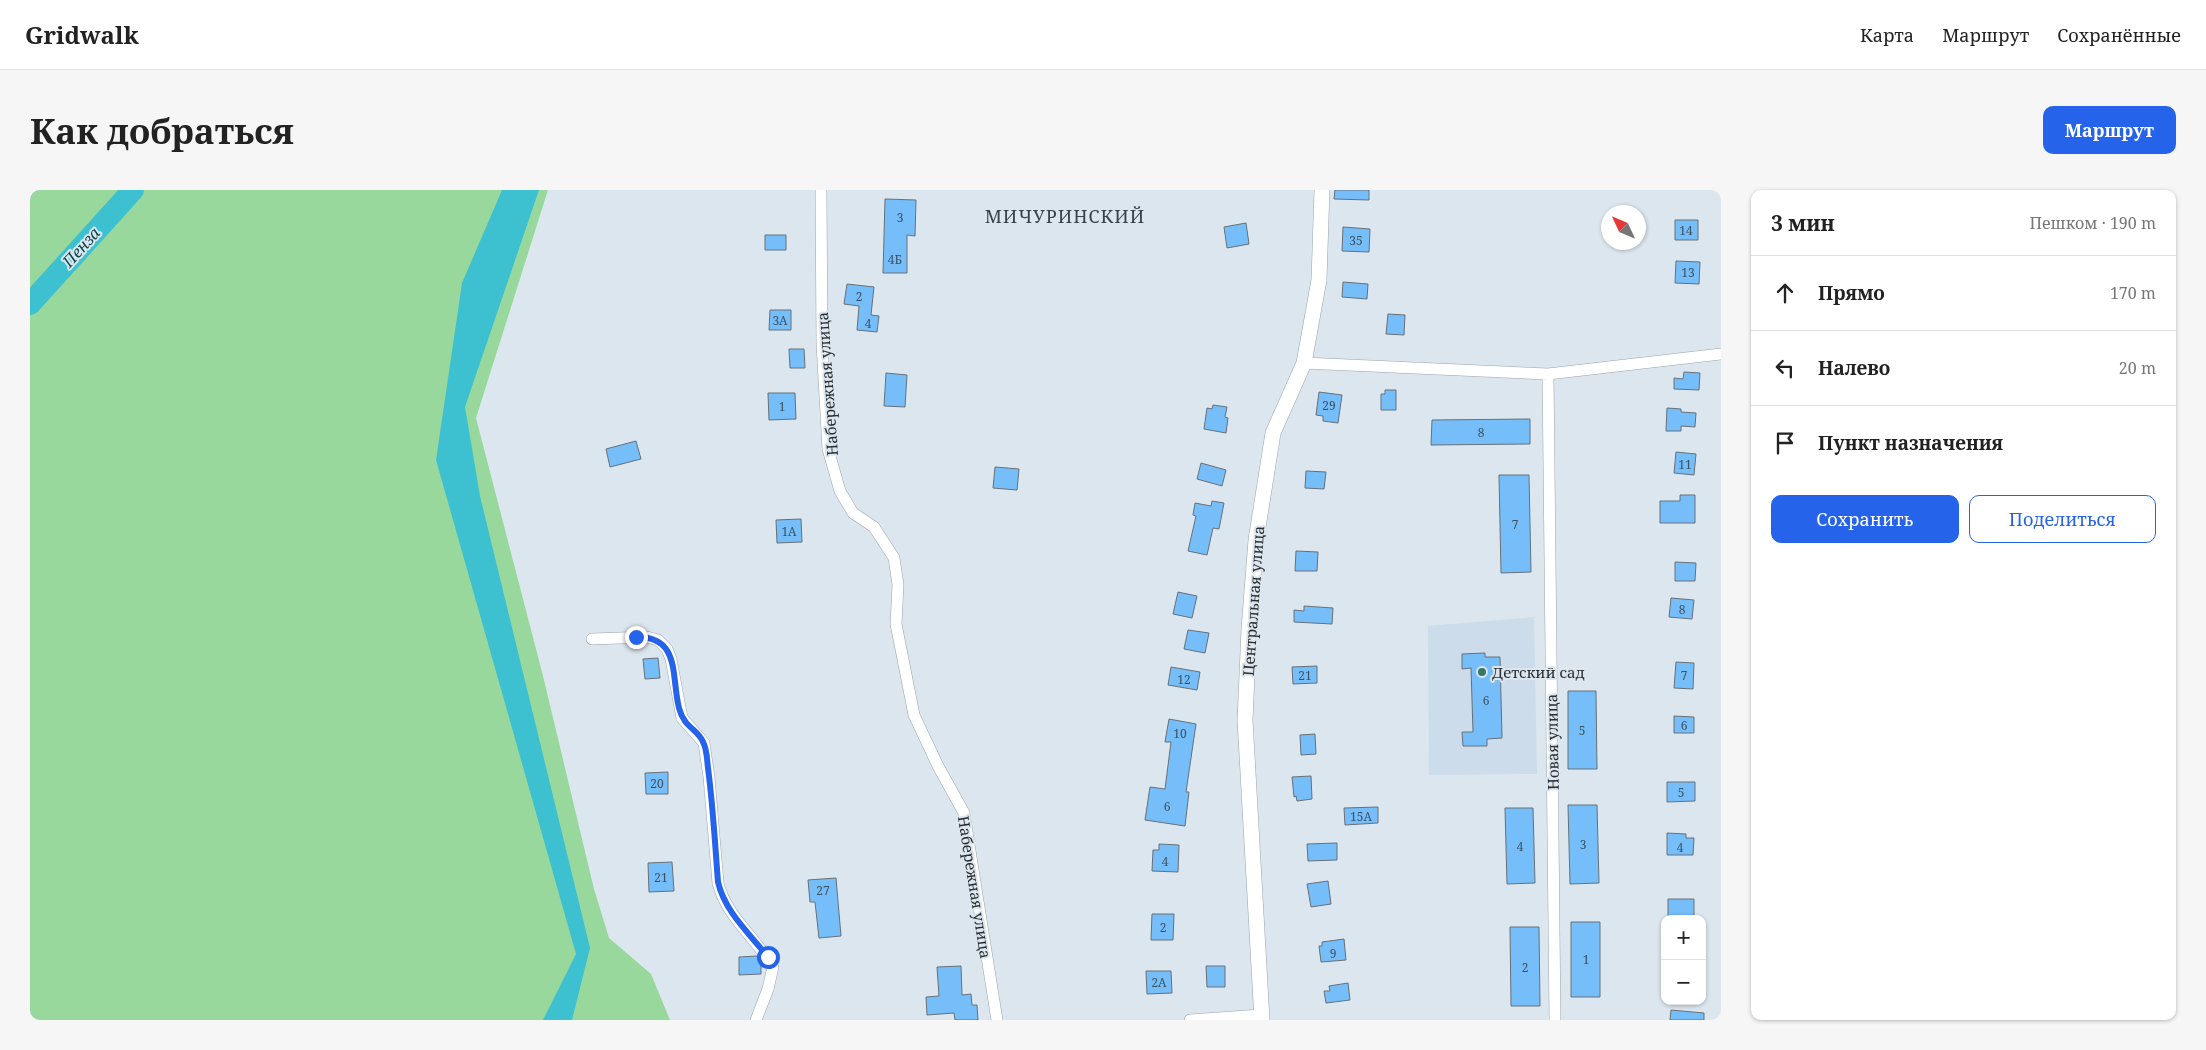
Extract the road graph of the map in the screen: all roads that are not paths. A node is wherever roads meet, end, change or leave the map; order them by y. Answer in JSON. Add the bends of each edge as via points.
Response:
{"nodes":[{"id":1,"x":821,"y":190,"type":"edge"},
{"id":2,"x":1322,"y":190,"type":"edge"},
{"id":3,"x":1721,"y":350,"type":"edge"},
{"id":4,"x":1304,"y":363,"type":"junction"},
{"id":5,"x":1548,"y":374,"type":"junction"},
{"id":6,"x":592,"y":639,"type":"dead end"},
{"id":7,"x":1262,"y":1018,"type":"edge"},
{"id":8,"x":756,"y":1020,"type":"edge"},
{"id":9,"x":997,"y":1020,"type":"edge"},
{"id":10,"x":1190,"y":1020,"type":"edge"},
{"id":11,"x":1555,"y":1020,"type":"edge"}],
"edges":[{"from":1,"to":9,"type":"street","name":"Набережная улица","via":[[822,344],[828,449],[840,491],[853,513],[874,527],[894,558],[898,585],[896,624],[914,715],[964,813]]},
{"from":2,"to":4,"type":"street","name":"Центральная улица","via":[[1319,280]]},
{"from":3,"to":5,"type":"street"},
{"from":4,"to":5,"type":"street"},
{"from":4,"to":7,"type":"street","name":"Центральная улица","via":[[1273,433],[1256,540],[1249,629],[1245,720]]},
{"from":5,"to":11,"type":"street","name":"Новая улица"},
{"from":6,"to":8,"type":"street","via":[[647,637],[658,640],[671,658],[682,718],[704,743],[722,897],[774,967]]},
{"from":7,"to":10,"type":"street"}]}
